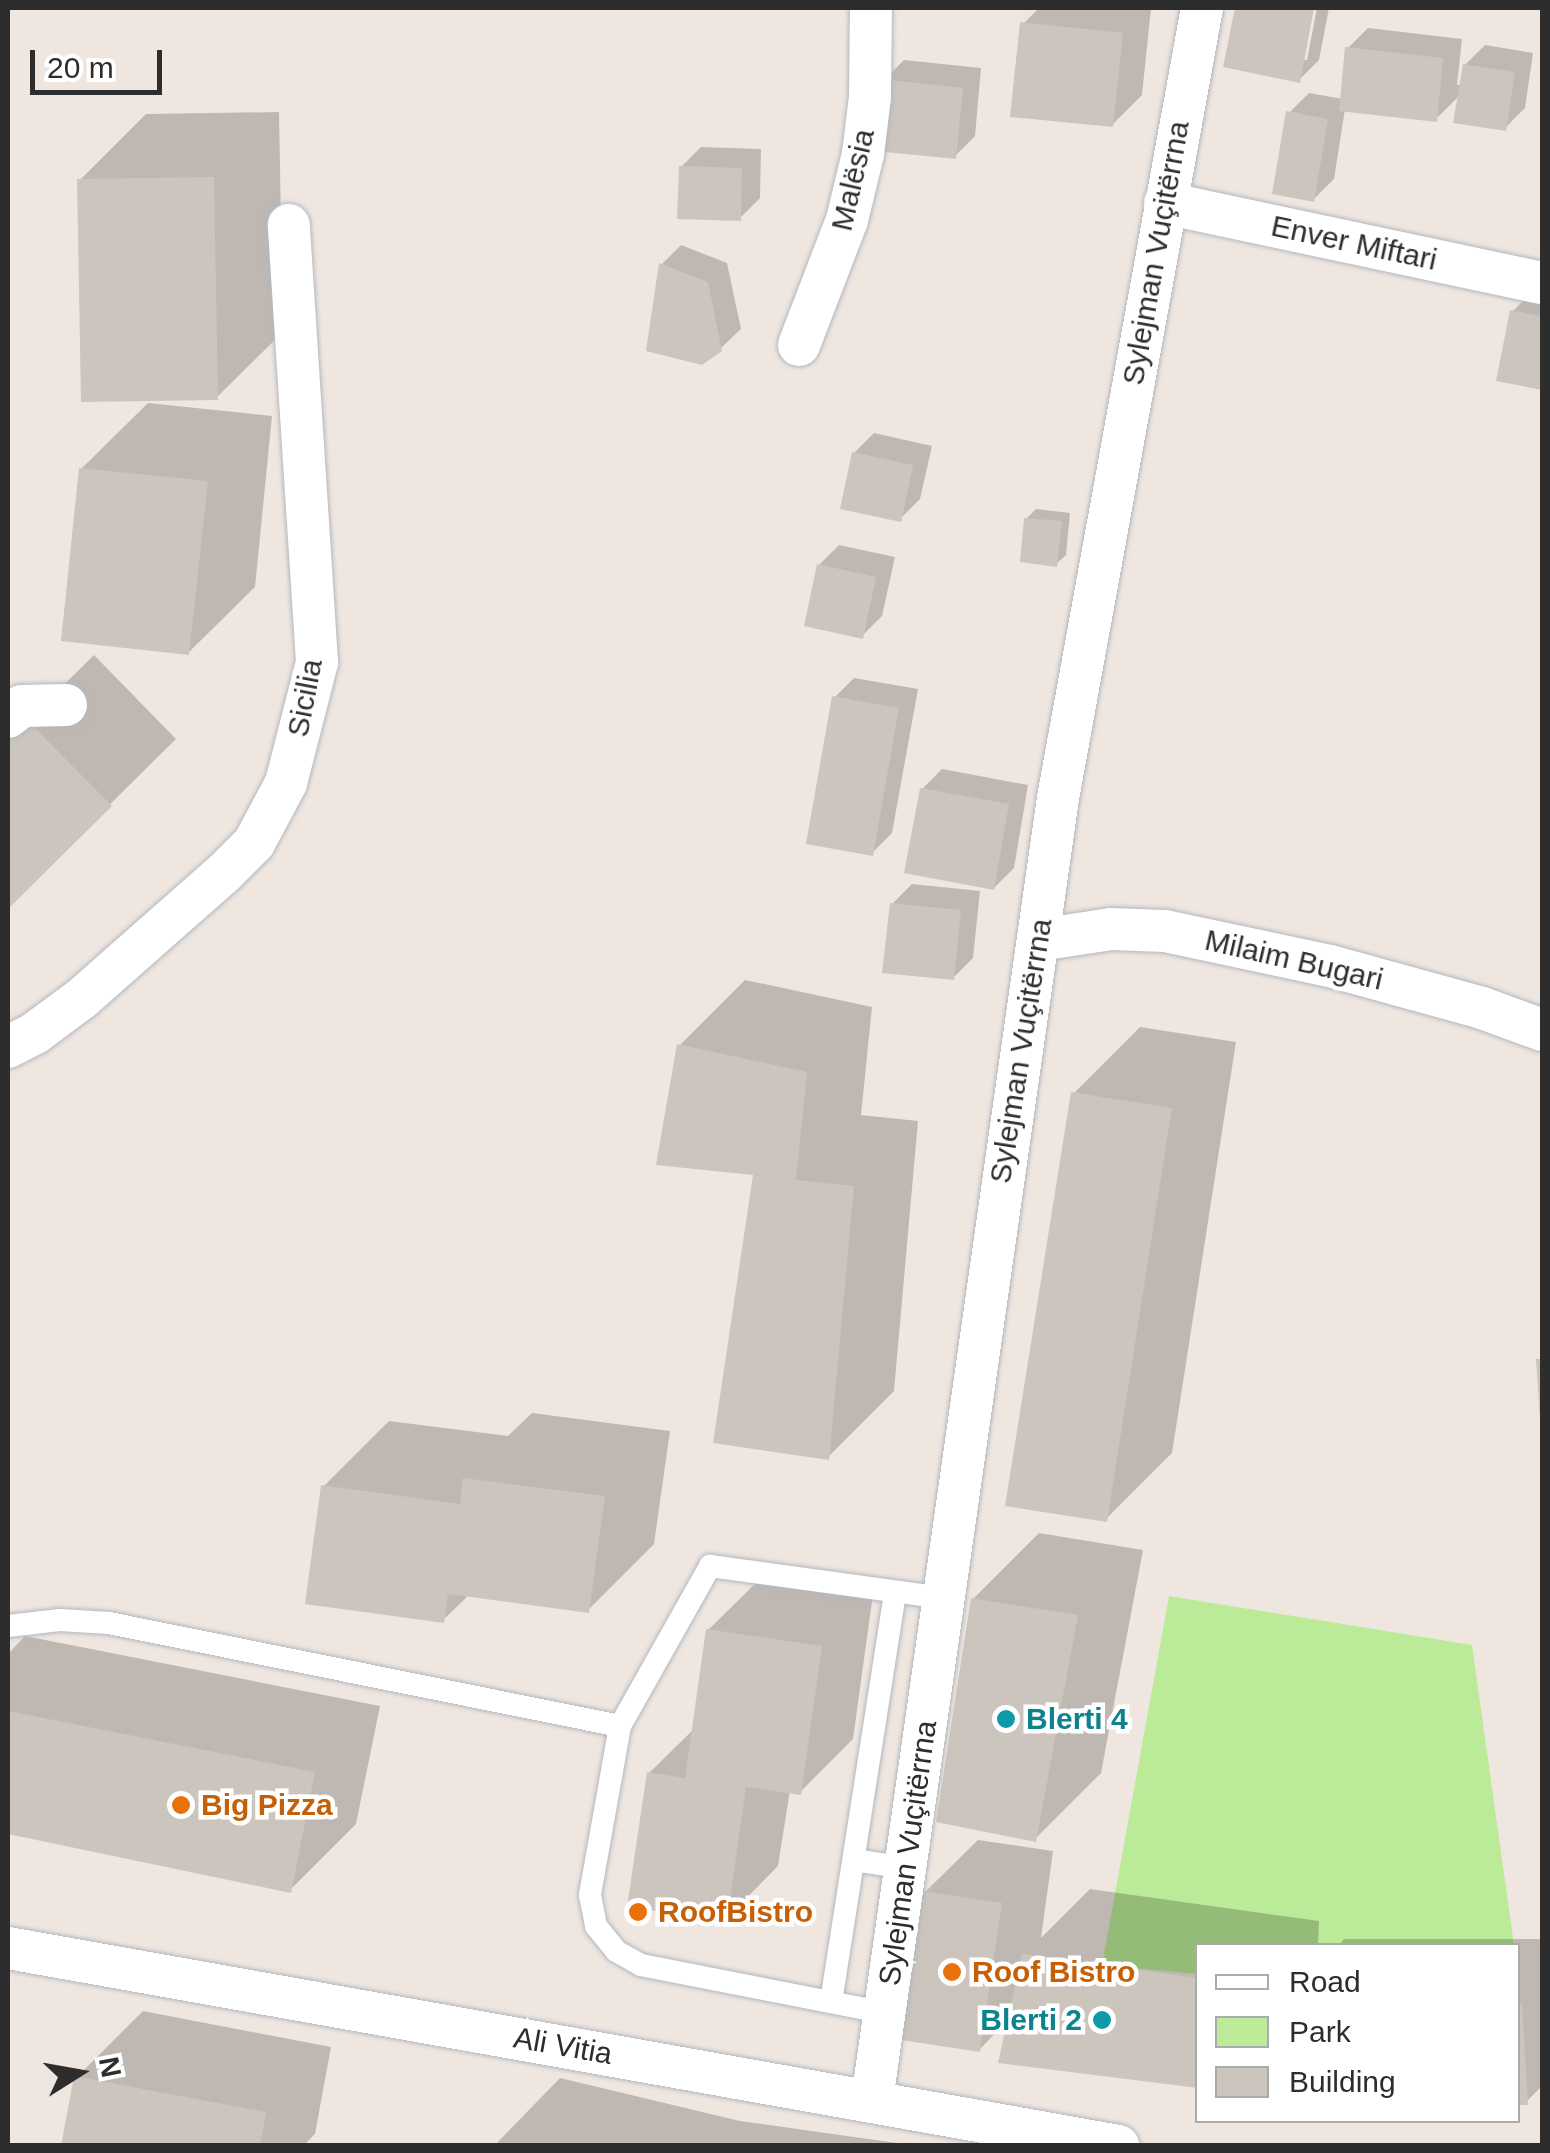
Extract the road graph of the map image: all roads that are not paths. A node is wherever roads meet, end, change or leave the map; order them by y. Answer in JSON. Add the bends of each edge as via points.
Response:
{"nodes":[{"id":1,"x":871,"y":8,"type":"edge"},
{"id":2,"x":1202,"y":8,"type":"edge"},
{"id":3,"x":1164,"y":202,"type":"junction"},
{"id":4,"x":289,"y":225,"type":"dead end"},
{"id":5,"x":1542,"y":283,"type":"edge"},
{"id":6,"x":798,"y":345,"type":"dead end"},
{"id":7,"x":66,"y":705,"type":"dead end"},
{"id":8,"x":8,"y":717,"type":"edge"},
{"id":9,"x":1038,"y":940,"type":"junction"},
{"id":10,"x":28,"y":1024,"type":"edge"},
{"id":11,"x":1542,"y":1030,"type":"edge"},
{"id":12,"x":8,"y":1046,"type":"edge"},
{"id":13,"x":895,"y":1592,"type":"junction"},
{"id":14,"x":945,"y":1598,"type":"junction"},
{"id":15,"x":8,"y":1626,"type":"edge"},
{"id":16,"x":620,"y":1726,"type":"junction"},
{"id":17,"x":854,"y":1860,"type":"junction"},
{"id":18,"x":907,"y":1868,"type":"junction"},
{"id":19,"x":8,"y":1948,"type":"edge"},
{"id":20,"x":831,"y":2002,"type":"junction"},
{"id":21,"x":885,"y":2012,"type":"junction"},
{"id":22,"x":872,"y":2100,"type":"junction"},
{"id":23,"x":1118,"y":2146,"type":"edge"}],
"edges":[{"from":1,"to":6,"type":"street","name":"Malësia","via":[[863,154],[847,220]]},
{"from":2,"to":3,"type":"street","name":"Sylejman Vuçitërrna"},
{"from":3,"to":5,"type":"street","name":"Enver Miftari"},
{"from":3,"to":9,"type":"street","name":"Sylejman Vuçitërrna"},
{"from":4,"to":10,"type":"street","name":"Sicilia","via":[[317,662],[286,783],[254,842]]},
{"from":7,"to":8,"type":"street","via":[[22,706]]},
{"from":9,"to":11,"type":"street","name":"Milaim Bugari","via":[[1111,929],[1165,931],[1330,966]]},
{"from":9,"to":14,"type":"street","name":"Sylejman Vuçitërrna"},
{"from":10,"to":12,"type":"street","name":"Sicilia"},
{"from":13,"to":14,"type":"lane"},
{"from":13,"to":16,"type":"lane","via":[[710,1566]]},
{"from":13,"to":17,"type":"lane"},
{"from":14,"to":18,"type":"street","name":"Sylejman Vuçitërrna"},
{"from":15,"to":16,"type":"lane","via":[[109,1624]]},
{"from":16,"to":20,"type":"lane","via":[[590,1895],[596,1926],[616,1951],[642,1965]]},
{"from":17,"to":18,"type":"lane"},
{"from":17,"to":20,"type":"lane"},
{"from":18,"to":21,"type":"street","name":"Sylejman Vuçitërrna"},
{"from":19,"to":22,"type":"street","name":"Ali Vitia"},
{"from":20,"to":21,"type":"lane"},
{"from":21,"to":22,"type":"street","name":"Sylejman Vuçitërrna"},
{"from":22,"to":23,"type":"street","name":"Ali Vitia"}]}
